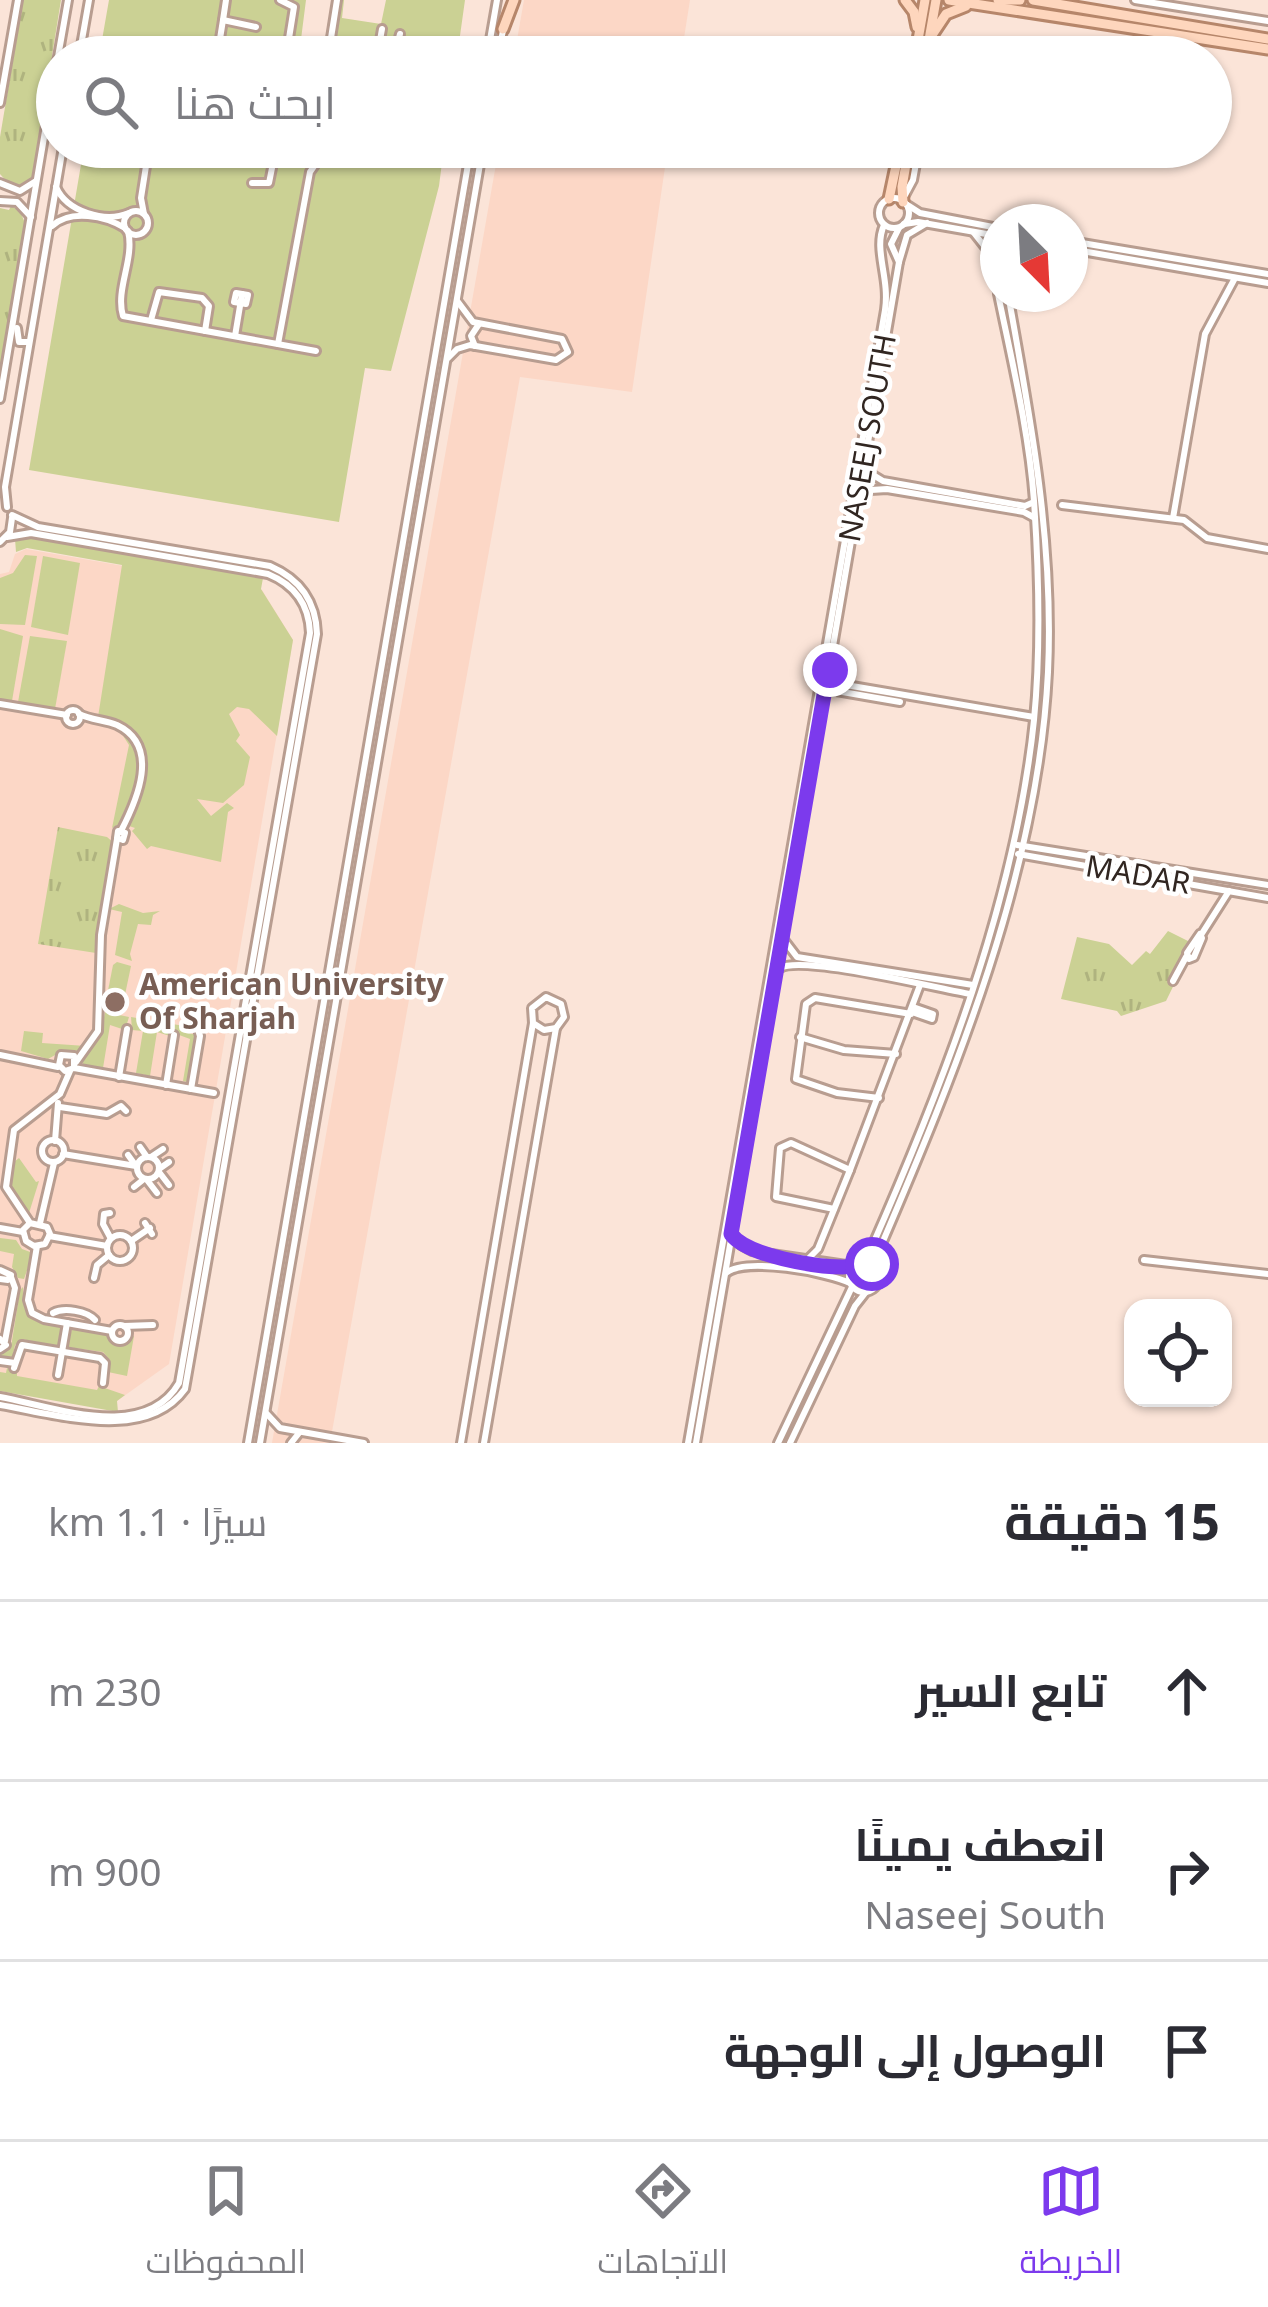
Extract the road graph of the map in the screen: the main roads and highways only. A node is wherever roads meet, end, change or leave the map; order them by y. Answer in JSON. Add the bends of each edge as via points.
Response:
{"nodes":[{"id":1,"x":511,"y":0,"type":"edge"},
{"id":2,"x":904,"y":0,"type":"edge"},
{"id":3,"x":925,"y":0,"type":"edge"},
{"id":4,"x":936,"y":0,"type":"edge"},
{"id":5,"x":949,"y":0,"type":"edge"},
{"id":6,"x":998,"y":0,"type":"edge"},
{"id":7,"x":1020,"y":0,"type":"edge"},
{"id":8,"x":1033,"y":0,"type":"edge"},
{"id":9,"x":1102,"y":0,"type":"edge"},
{"id":10,"x":976,"y":4,"type":"junction"},
{"id":11,"x":1076,"y":7,"type":"junction"},
{"id":12,"x":503,"y":29,"type":"road end"},
{"id":13,"x":922,"y":36,"type":"edge"},
{"id":14,"x":923,"y":36,"type":"edge"},
{"id":15,"x":924,"y":36,"type":"edge"},
{"id":16,"x":926,"y":36,"type":"edge"},
{"id":17,"x":1184,"y":36,"type":"edge"},
{"id":18,"x":1268,"y":37,"type":"edge"},
{"id":19,"x":1232,"y":43,"type":"edge"},
{"id":20,"x":1268,"y":49,"type":"edge"},
{"id":21,"x":899,"y":168,"type":"edge"},
{"id":22,"x":905,"y":168,"type":"edge"},
{"id":23,"x":889,"y":199,"type":"road end"},
{"id":24,"x":904,"y":201,"type":"road end"}],
"edges":[{"from":1,"to":12,"type":"main road"},
{"from":2,"to":13,"type":"main road"},
{"from":3,"to":14,"type":"main road"},
{"from":4,"to":15,"type":"main road"},
{"from":5,"to":10,"type":"main road"},
{"from":6,"to":7,"type":"main road"},
{"from":8,"to":11,"type":"main road"},
{"from":9,"to":11,"type":"main road"},
{"from":10,"to":16,"type":"main road","via":[[946,14]]},
{"from":10,"to":17,"type":"main road"},
{"from":11,"to":18,"type":"main road"},
{"from":19,"to":20,"type":"main road"},
{"from":21,"to":23,"type":"main road"},
{"from":22,"to":24,"type":"main road"}]}
